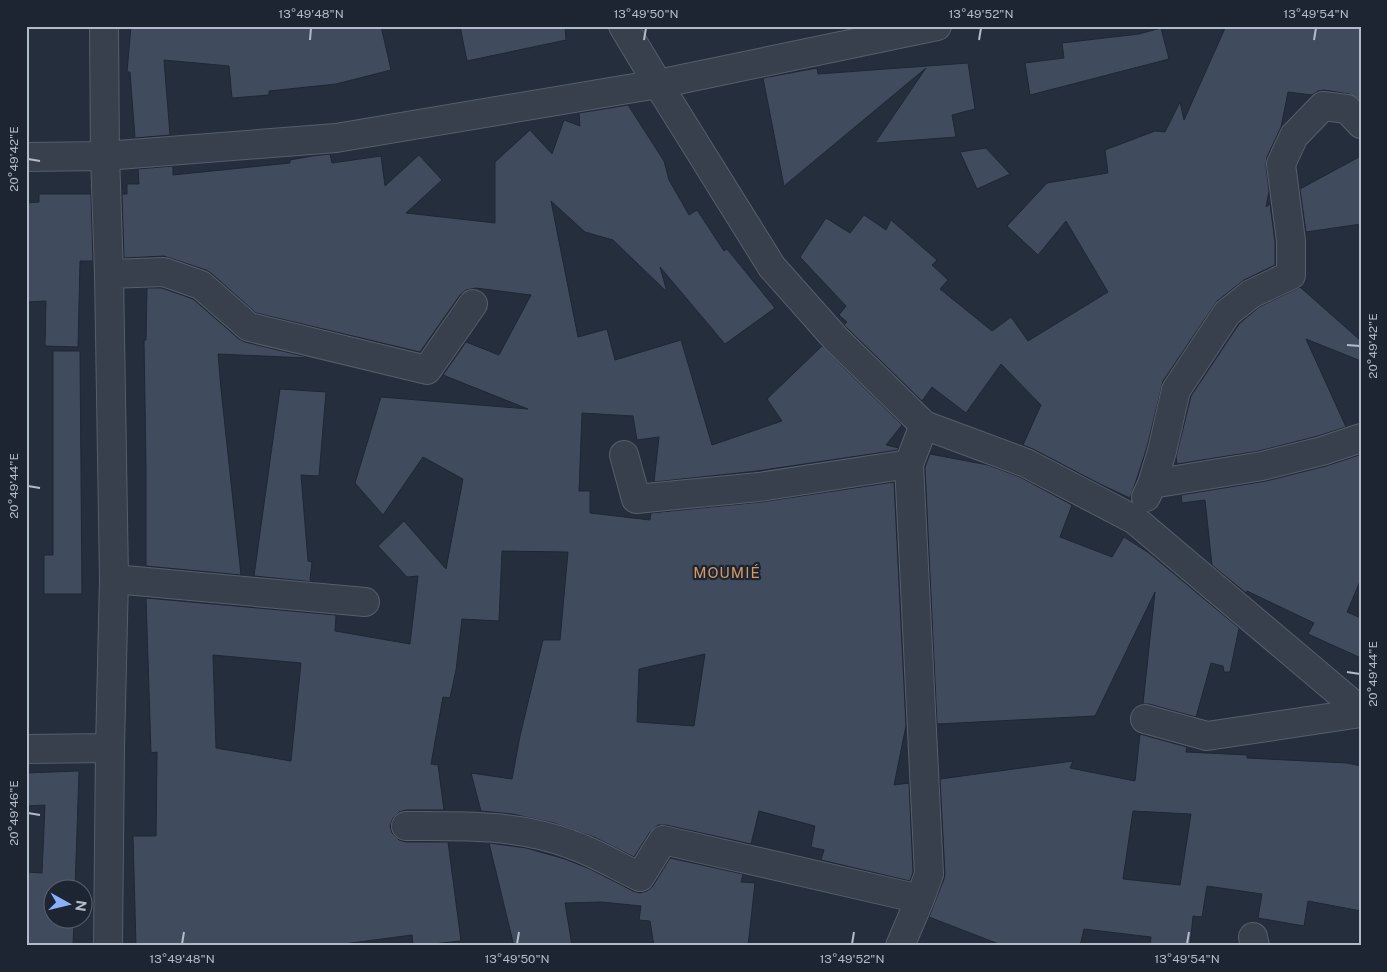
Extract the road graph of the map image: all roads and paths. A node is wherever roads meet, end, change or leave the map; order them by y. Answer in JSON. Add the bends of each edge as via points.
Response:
{"nodes":[{"id":1,"x":104,"y":26,"type":"edge"},
{"id":2,"x":623,"y":26,"type":"edge"},
{"id":3,"x":937,"y":26,"type":"edge"},
{"id":4,"x":658,"y":84,"type":"junction"},
{"id":5,"x":1361,"y":124,"type":"edge"},
{"id":6,"x":105,"y":156,"type":"junction"},
{"id":7,"x":26,"y":157,"type":"edge"},
{"id":8,"x":109,"y":274,"type":"junction"},
{"id":9,"x":473,"y":304,"type":"dead end"},
{"id":10,"x":924,"y":425,"type":"junction"},
{"id":11,"x":1361,"y":438,"type":"edge"},
{"id":12,"x":624,"y":455,"type":"dead end"},
{"id":13,"x":909,"y":464,"type":"junction"},
{"id":14,"x":1152,"y":484,"type":"junction"},
{"id":15,"x":1135,"y":520,"type":"junction"},
{"id":16,"x":114,"y":579,"type":"junction"},
{"id":17,"x":365,"y":602,"type":"dead end"},
{"id":18,"x":1361,"y":712,"type":"edge"},
{"id":19,"x":1145,"y":719,"type":"dead end"},
{"id":20,"x":110,"y":748,"type":"junction"},
{"id":21,"x":26,"y":749,"type":"edge"},
{"id":22,"x":406,"y":826,"type":"dead end"},
{"id":23,"x":920,"y":899,"type":"junction"},
{"id":24,"x":108,"y":946,"type":"edge"},
{"id":25,"x":900,"y":946,"type":"edge"}],
"edges":[{"from":1,"to":6,"type":"street"},
{"from":2,"to":4,"type":"street"},
{"from":3,"to":4,"type":"street"},
{"from":4,"to":6,"type":"street","via":[[336,138]]},
{"from":4,"to":10,"type":"street","via":[[772,267],[836,338]]},
{"from":5,"to":14,"type":"street","via":[[1347,110],[1323,106],[1294,136],[1280,164],[1291,241],[1291,275],[1251,294],[1227,313],[1176,390]]},
{"from":6,"to":7,"type":"street"},
{"from":6,"to":8,"type":"street"},
{"from":8,"to":9,"type":"street","via":[[164,272],[201,285],[249,327],[426,370]]},
{"from":8,"to":16,"type":"street"},
{"from":10,"to":13,"type":"street"},
{"from":10,"to":15,"type":"street","via":[[1026,463]]},
{"from":11,"to":14,"type":"street","via":[[1262,466]]},
{"from":12,"to":13,"type":"street","via":[[636,500],[759,487]]},
{"from":13,"to":23,"type":"street","via":[[929,874]]},
{"from":14,"to":15,"type":"street"},
{"from":15,"to":18,"type":"street"},
{"from":16,"to":17,"type":"street"},
{"from":16,"to":20,"type":"street"},
{"from":18,"to":19,"type":"street","via":[[1207,736]]},
{"from":20,"to":21,"type":"street"},
{"from":20,"to":24,"type":"street"},
{"from":22,"to":23,"type":"street","via":[[494,827],[531,833],[570,844],[640,878],[663,840]]},
{"from":23,"to":25,"type":"street"}]}
